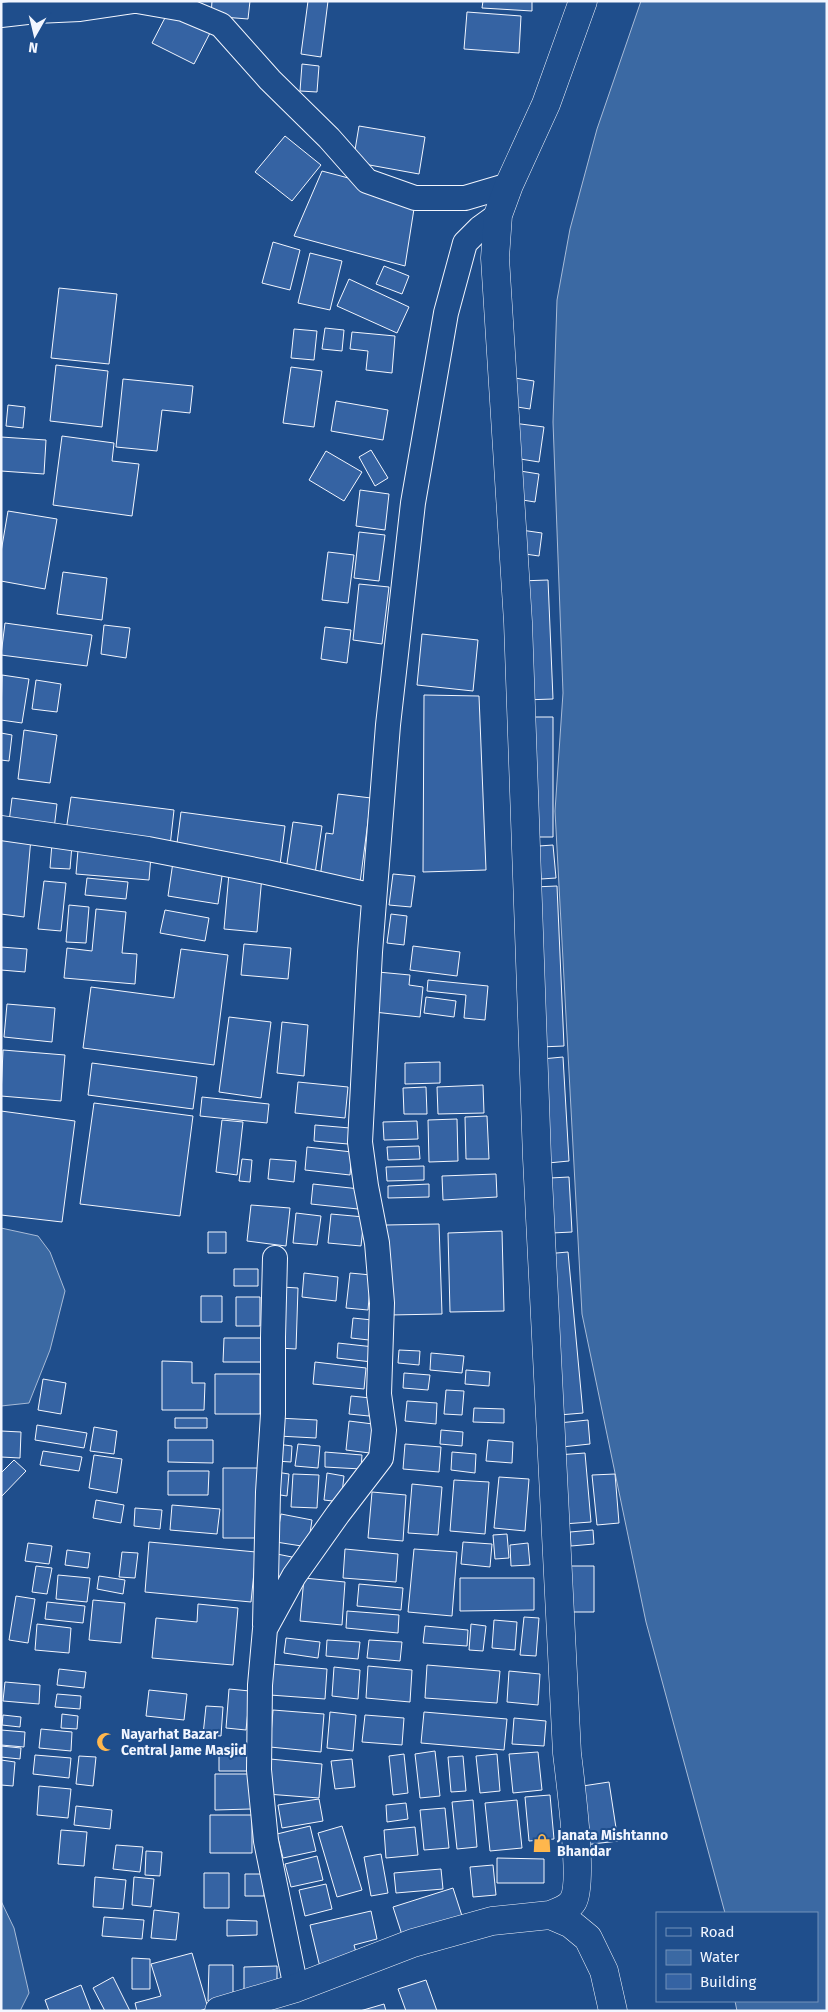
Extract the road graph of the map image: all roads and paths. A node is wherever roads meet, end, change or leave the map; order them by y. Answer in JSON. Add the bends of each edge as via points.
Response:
{"nodes":[{"id":1,"x":135,"y":1,"type":"edge"},
{"id":2,"x":583,"y":1,"type":"edge"},
{"id":3,"x":38,"y":6,"type":"edge"},
{"id":4,"x":1,"y":15,"type":"edge"},
{"id":5,"x":509,"y":184,"type":"junction"},
{"id":6,"x":498,"y":214,"type":"junction"},
{"id":7,"x":1,"y":828,"type":"edge"},
{"id":8,"x":374,"y":896,"type":"junction"},
{"id":9,"x":275,"y":1258,"type":"dead end"},
{"id":10,"x":265,"y":1629,"type":"junction"},
{"id":11,"x":550,"y":1915,"type":"junction"},
{"id":12,"x":296,"y":1988,"type":"junction"},
{"id":13,"x":220,"y":2011,"type":"edge"},
{"id":14,"x":613,"y":2011,"type":"edge"}],
"edges":[{"from":1,"to":3,"type":"street","via":[[80,10]]},
{"from":1,"to":5,"type":"street","via":[[183,9],[222,24],[270,80],[367,181],[415,198],[465,198]]},
{"from":2,"to":5,"type":"street","via":[[546,104]]},
{"from":3,"to":4,"type":"street"},
{"from":5,"to":6,"type":"street"},
{"from":6,"to":8,"type":"street","via":[[465,243],[446,313],[413,503],[388,725]]},
{"from":6,"to":11,"type":"street","via":[[495,258],[518,622],[539,1187],[567,1753],[577,1875],[573,1902]]},
{"from":7,"to":8,"type":"street","via":[[148,849]]},
{"from":8,"to":10,"type":"street","via":[[360,1142],[377,1243],[382,1303],[379,1394],[384,1430],[381,1458],[294,1576]]},
{"from":9,"to":10,"type":"street"},
{"from":10,"to":12,"type":"street","via":[[260,1685],[259,1770],[266,1841]]},
{"from":11,"to":12,"type":"street","via":[[492,1921],[413,1943]]},
{"from":11,"to":14,"type":"street","via":[[571,1924],[588,1938],[604,1972]]},
{"from":12,"to":13,"type":"street"}]}
